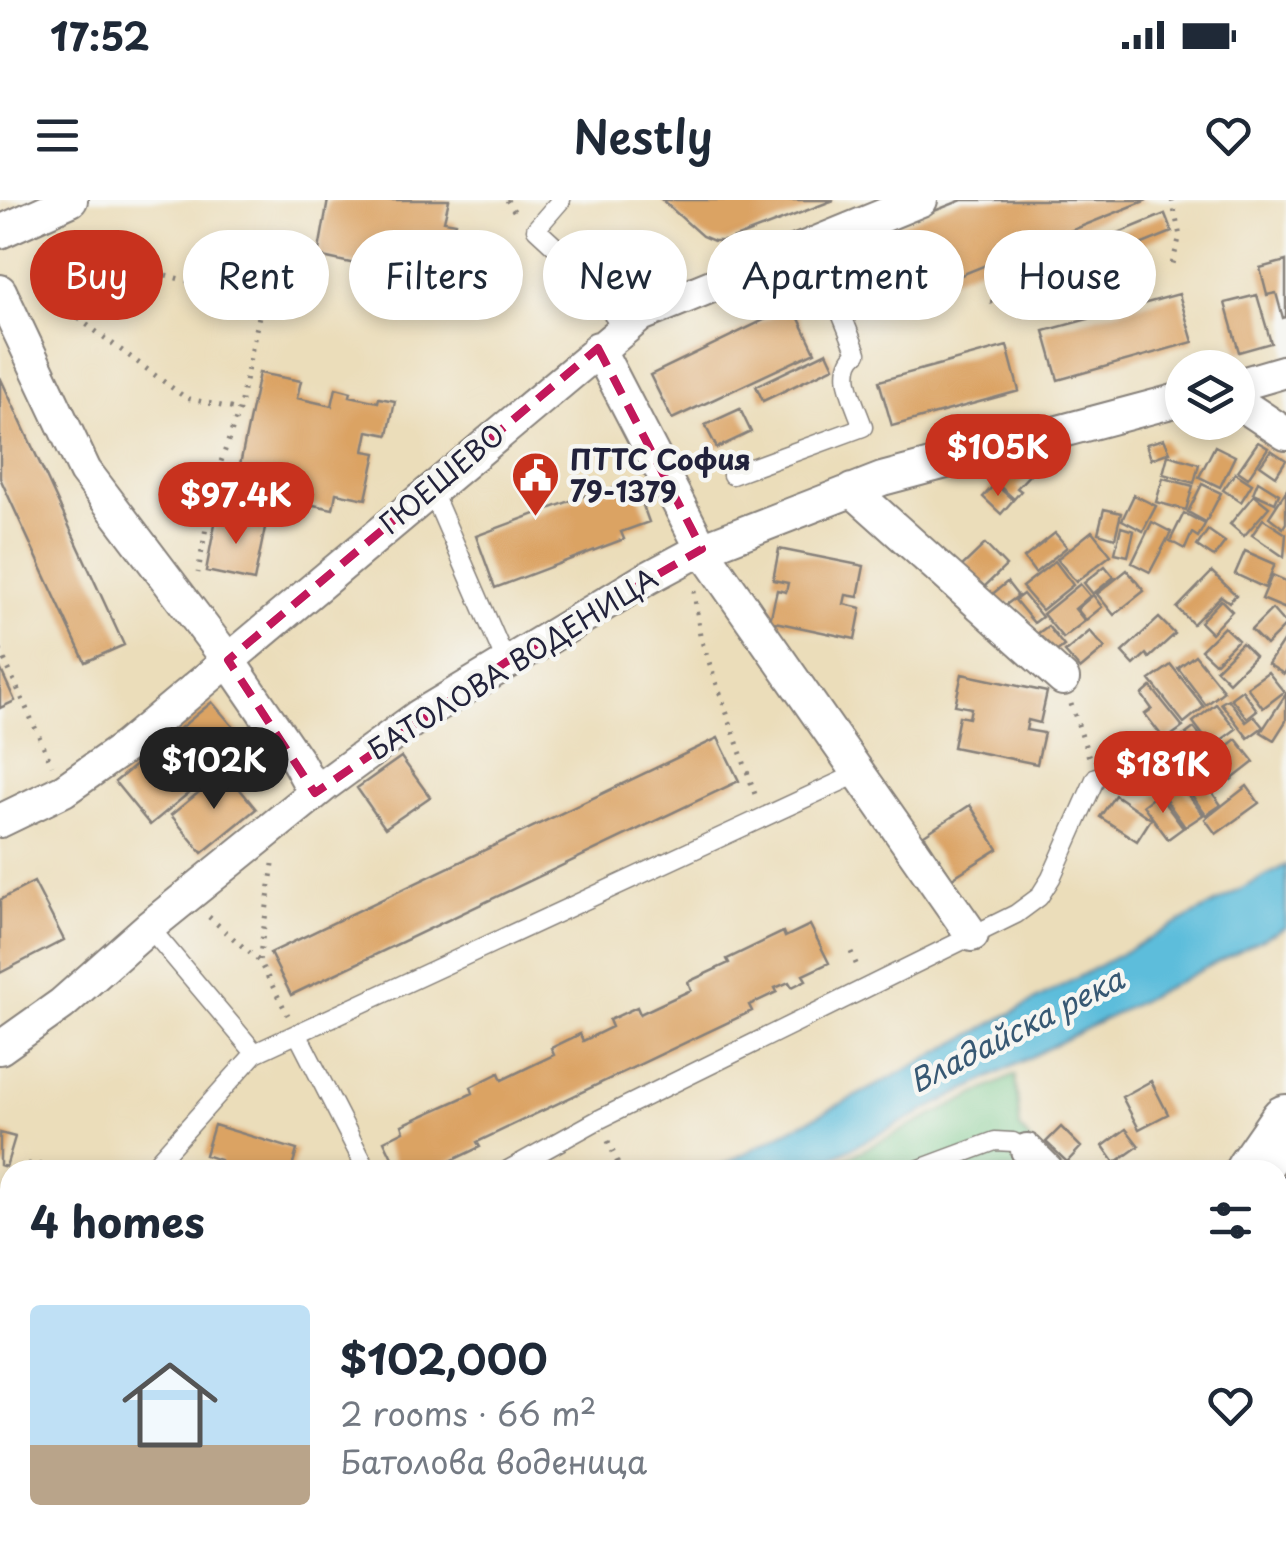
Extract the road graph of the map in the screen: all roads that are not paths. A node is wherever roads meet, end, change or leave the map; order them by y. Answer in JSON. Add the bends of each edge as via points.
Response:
{"nodes":[{"id":1,"x":71,"y":200,"type":"edge"},
{"id":2,"x":560,"y":200,"type":"edge"},
{"id":3,"x":921,"y":200,"type":"edge"},
{"id":4,"x":848,"y":230,"type":"edge"},
{"id":5,"x":0,"y":232,"type":"edge"},
{"id":6,"x":707,"y":287,"type":"edge"},
{"id":7,"x":0,"y":292,"type":"edge"},
{"id":8,"x":843,"y":320,"type":"edge"},
{"id":9,"x":610,"y":338,"type":"junction"},
{"id":10,"x":1286,"y":371,"type":"edge"},
{"id":11,"x":1255,"y":379,"type":"edge"},
{"id":12,"x":1165,"y":404,"type":"edge"},
{"id":13,"x":1255,"y":413,"type":"edge"},
{"id":14,"x":1286,"y":434,"type":"edge"},
{"id":15,"x":732,"y":475,"type":"dead end"},
{"id":16,"x":431,"y":488,"type":"junction"},
{"id":17,"x":852,"y":490,"type":"junction"},
{"id":18,"x":702,"y":549,"type":"junction"},
{"id":19,"x":228,"y":660,"type":"junction"},
{"id":20,"x":506,"y":662,"type":"junction"},
{"id":21,"x":1062,"y":679,"type":"road end"},
{"id":22,"x":857,"y":774,"type":"junction"},
{"id":23,"x":1096,"y":777,"type":"road end"},
{"id":24,"x":315,"y":792,"type":"junction"},
{"id":25,"x":0,"y":821,"type":"edge"},
{"id":26,"x":149,"y":928,"type":"junction"},
{"id":27,"x":972,"y":935,"type":"junction"},
{"id":28,"x":298,"y":1035,"type":"junction"},
{"id":29,"x":0,"y":1048,"type":"edge"},
{"id":30,"x":255,"y":1053,"type":"junction"},
{"id":31,"x":1286,"y":1121,"type":"edge"},
{"id":32,"x":158,"y":1160,"type":"edge"},
{"id":33,"x":361,"y":1160,"type":"edge"},
{"id":34,"x":526,"y":1160,"type":"edge"},
{"id":35,"x":943,"y":1160,"type":"edge"},
{"id":36,"x":1037,"y":1160,"type":"edge"},
{"id":37,"x":1259,"y":1160,"type":"edge"}],
"edges":[{"from":1,"to":5,"type":"street"},
{"from":2,"to":9,"type":"lane","via":[[536,230],[587,276]]},
{"from":3,"to":4,"type":"street","name":"ГЮЕШЕВО"},
{"from":6,"to":9,"type":"street","name":"ГЮЕШЕВО","via":[[663,304]]},
{"from":7,"to":19,"type":"street","via":[[84,471]]},
{"from":8,"to":15,"type":"lane","via":[[856,353],[846,370],[863,427]]},
{"from":9,"to":16,"type":"street","name":"ГЮЕШЕВО"},
{"from":9,"to":18,"type":"street"},
{"from":10,"to":11,"type":"street"},
{"from":12,"to":17,"type":"street","name":"БАТОЛОВА ВОДЕНИЦА"},
{"from":13,"to":14,"type":"street"},
{"from":16,"to":19,"type":"street","name":"ГЮЕШЕВО"},
{"from":16,"to":20,"type":"lane"},
{"from":17,"to":18,"type":"street","name":"БАТОЛОВА ВОДЕНИЦА"},
{"from":17,"to":21,"type":"street"},
{"from":18,"to":20,"type":"street","name":"БАТОЛОВА ВОДЕНИЦА"},
{"from":18,"to":22,"type":"street"},
{"from":19,"to":24,"type":"street"},
{"from":19,"to":25,"type":"street","name":"ГЮЕШЕВО","via":[[126,747],[64,790]]},
{"from":20,"to":24,"type":"street","name":"БАТОЛОВА ВОДЕНИЦА"},
{"from":22,"to":27,"type":"street"},
{"from":22,"to":28,"type":"lane"},
{"from":23,"to":27,"type":"lane","via":[[1039,896]]},
{"from":24,"to":26,"type":"street","name":"БАТОЛОВА ВОДЕНИЦА"},
{"from":26,"to":29,"type":"street","name":"БАТОЛОВА ВОДЕНИЦА"},
{"from":26,"to":30,"type":"lane"},
{"from":27,"to":34,"type":"lane"},
{"from":28,"to":30,"type":"lane"},
{"from":28,"to":33,"type":"lane"},
{"from":30,"to":32,"type":"lane"},
{"from":31,"to":37,"type":"main road"},
{"from":35,"to":36,"type":"lane","via":[[995,1140],[1013,1142]]}]}
